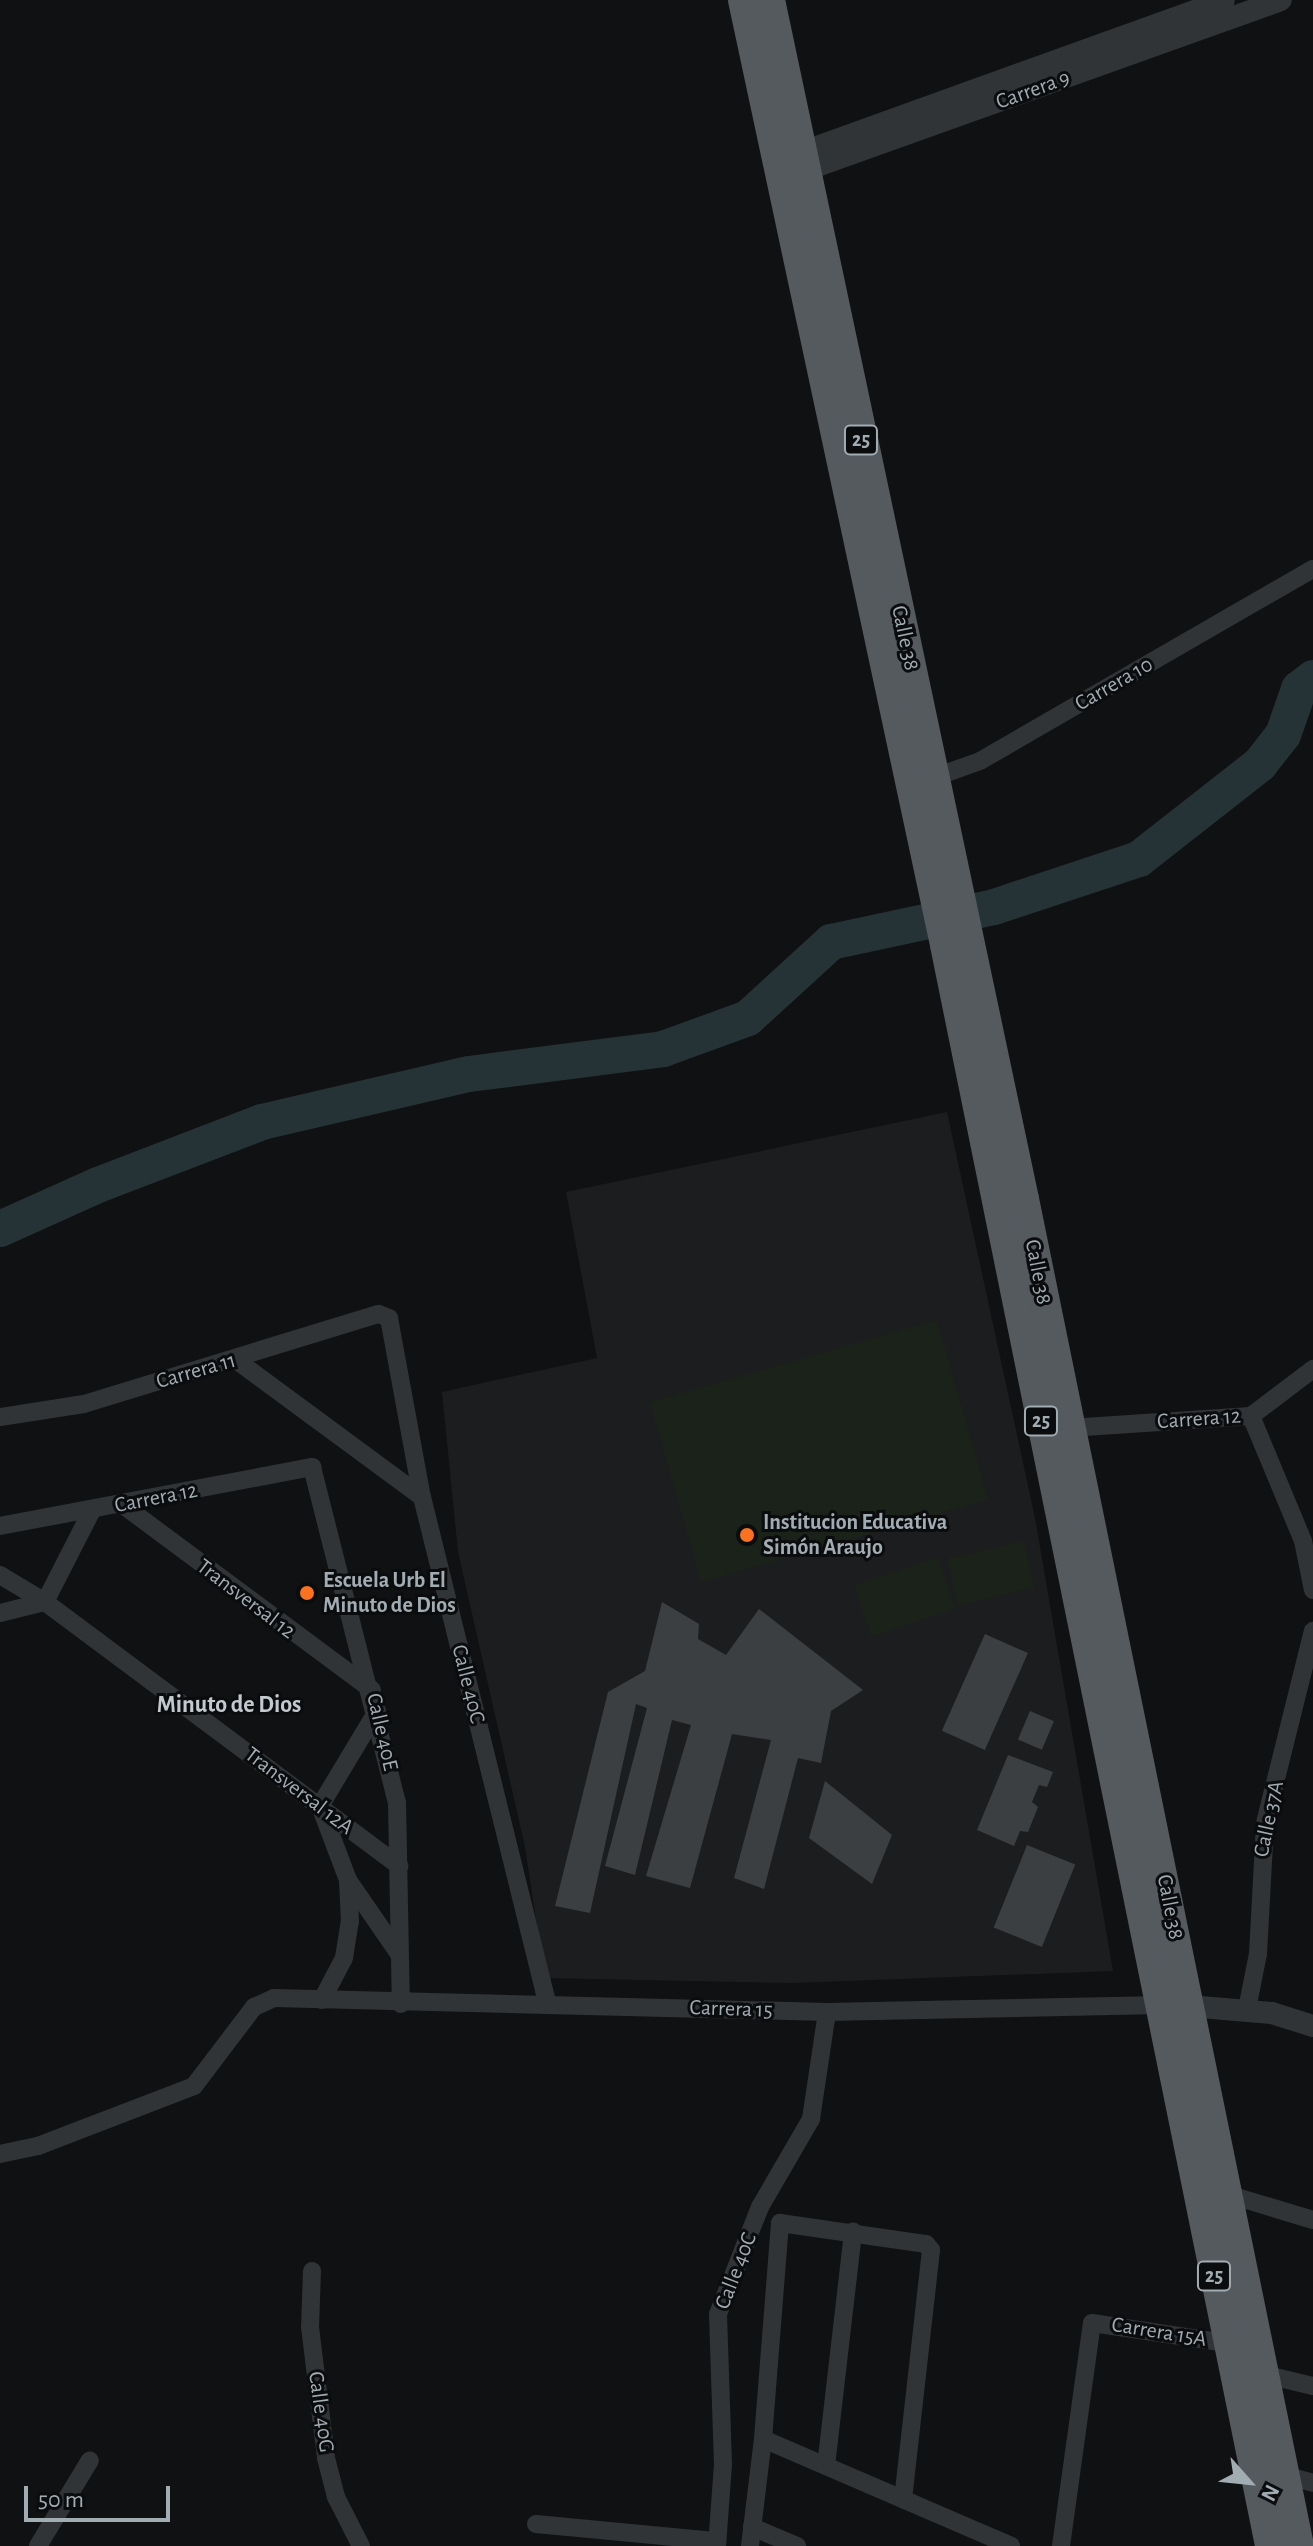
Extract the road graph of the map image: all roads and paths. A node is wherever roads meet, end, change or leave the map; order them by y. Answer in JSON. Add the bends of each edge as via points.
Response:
{"nodes":[{"id":1,"x":743,"y":0,"type":"edge"},
{"id":2,"x":770,"y":0,"type":"edge"},
{"id":3,"x":1224,"y":0,"type":"edge"},
{"id":4,"x":1281,"y":0,"type":"edge"},
{"id":5,"x":794,"y":165,"type":"junction"},
{"id":6,"x":1313,"y":569,"type":"edge"},
{"id":7,"x":922,"y":781,"type":"junction"},
{"id":8,"x":957,"y":944,"type":"junction"},
{"id":9,"x":389,"y":1318,"type":"joint"},
{"id":10,"x":236,"y":1360,"type":"junction"},
{"id":11,"x":1313,"y":1369,"type":"edge"},
{"id":12,"x":1251,"y":1416,"type":"junction"},
{"id":13,"x":0,"y":1417,"type":"edge"},
{"id":14,"x":1069,"y":1428,"type":"junction"},
{"id":15,"x":312,"y":1467,"type":"joint"},
{"id":16,"x":422,"y":1497,"type":"junction"},
{"id":17,"x":123,"y":1505,"type":"junction"},
{"id":18,"x":92,"y":1510,"type":"junction"},
{"id":19,"x":0,"y":1526,"type":"edge"},
{"id":20,"x":0,"y":1575,"type":"edge"},
{"id":21,"x":1313,"y":1590,"type":"edge"},
{"id":22,"x":45,"y":1602,"type":"junction"},
{"id":23,"x":0,"y":1613,"type":"edge"},
{"id":24,"x":1313,"y":1631,"type":"edge"},
{"id":25,"x":1312,"y":1650,"type":"edge"},
{"id":26,"x":372,"y":1690,"type":"junction"},
{"id":27,"x":377,"y":1711,"type":"junction"},
{"id":28,"x":320,"y":1806,"type":"junction"},
{"id":29,"x":399,"y":1866,"type":"junction"},
{"id":30,"x":348,"y":1880,"type":"junction"},
{"id":31,"x":399,"y":1954,"type":"junction"},
{"id":32,"x":322,"y":2000,"type":"junction"},
{"id":33,"x":547,"y":2002,"type":"junction"},
{"id":34,"x":401,"y":2004,"type":"junction"},
{"id":35,"x":1175,"y":2005,"type":"junction"},
{"id":36,"x":1247,"y":2009,"type":"junction"},
{"id":37,"x":827,"y":2012,"type":"junction"},
{"id":38,"x":1313,"y":2026,"type":"edge"},
{"id":39,"x":0,"y":2154,"type":"edge"},
{"id":40,"x":1227,"y":2194,"type":"junction"},
{"id":41,"x":1313,"y":2220,"type":"edge"},
{"id":42,"x":853,"y":2232,"type":"junction"},
{"id":43,"x":312,"y":2271,"type":"dead end"},
{"id":44,"x":1226,"y":2343,"type":"junction"},
{"id":45,"x":1263,"y":2374,"type":"junction"},
{"id":46,"x":1313,"y":2386,"type":"edge"},
{"id":47,"x":763,"y":2439,"type":"junction"},
{"id":48,"x":90,"y":2460,"type":"dead end"},
{"id":49,"x":826,"y":2466,"type":"junction"},
{"id":50,"x":1299,"y":2479,"type":"edge"},
{"id":51,"x":903,"y":2499,"type":"junction"},
{"id":52,"x":536,"y":2524,"type":"dead end"},
{"id":53,"x":752,"y":2527,"type":"junction"},
{"id":54,"x":717,"y":2544,"type":"edge"},
{"id":55,"x":38,"y":2546,"type":"edge"},
{"id":56,"x":361,"y":2546,"type":"edge"},
{"id":57,"x":750,"y":2546,"type":"edge"},
{"id":58,"x":797,"y":2546,"type":"edge"},
{"id":59,"x":1011,"y":2546,"type":"edge"},
{"id":60,"x":1061,"y":2546,"type":"edge"},
{"id":61,"x":1270,"y":2546,"type":"edge"},
{"id":62,"x":1299,"y":2546,"type":"edge"}],
"edges":[{"from":1,"to":5,"type":"highway","name":"Calle 38","number":"25"},
{"from":2,"to":5,"type":"highway","name":"Calle 38","number":"25"},
{"from":3,"to":5,"type":"street","name":"Carrera 9"},
{"from":4,"to":5,"type":"street","name":"Carrera 9"},
{"from":5,"to":7,"type":"highway","name":"Calle 38","number":"25"},
{"from":6,"to":7,"type":"street","name":"Carrera 10","via":[[980,761]]},
{"from":7,"to":8,"type":"highway","name":"Calle 38","number":"25"},
{"from":8,"to":14,"type":"highway","name":"Calle 38","number":"25"},
{"from":8,"to":35,"type":"highway","name":"Calle 38","number":"25"},
{"from":9,"to":10,"type":"street","name":"Carrera 11","via":[[379,1314]]},
{"from":9,"to":16,"type":"street","name":"Calle 40C"},
{"from":10,"to":13,"type":"street","name":"Carrera 11","via":[[84,1404]]},
{"from":10,"to":16,"type":"street"},
{"from":11,"to":12,"type":"street","name":"Carrera 12"},
{"from":12,"to":14,"type":"street","name":"Carrera 12"},
{"from":12,"to":21,"type":"street","via":[[1303,1541]]},
{"from":14,"to":35,"type":"highway","name":"Calle 38","number":"25"},
{"from":15,"to":17,"type":"street","name":"Carrera 12"},
{"from":15,"to":26,"type":"street","name":"Calle 40E"},
{"from":16,"to":33,"type":"street","name":"Calle 40C"},
{"from":17,"to":18,"type":"street","name":"Carrera 12"},
{"from":17,"to":26,"type":"street","name":"Transversal 12"},
{"from":18,"to":19,"type":"street","name":"Carrera 12"},
{"from":18,"to":22,"type":"street"},
{"from":20,"to":22,"type":"street","name":"Transversal 12A"},
{"from":22,"to":23,"type":"street"},
{"from":22,"to":28,"type":"street","name":"Transversal 12A"},
{"from":24,"to":25,"type":"street","name":"Calle 37A"},
{"from":25,"to":36,"type":"street","name":"Calle 37A","via":[[1265,1823],[1258,1954]]},
{"from":26,"to":27,"type":"street","name":"Calle 40E"},
{"from":27,"to":28,"type":"street"},
{"from":27,"to":29,"type":"street","name":"Calle 40E","via":[[397,1802]]},
{"from":28,"to":29,"type":"street","name":"Transversal 12A"},
{"from":28,"to":30,"type":"street"},
{"from":29,"to":31,"type":"street","name":"Calle 40E"},
{"from":30,"to":31,"type":"street"},
{"from":30,"to":32,"type":"street","via":[[344,1958]]},
{"from":31,"to":34,"type":"street","name":"Calle 40E"},
{"from":32,"to":34,"type":"street","name":"Carrera 15"},
{"from":32,"to":39,"type":"street","name":"Carrera 15","via":[[274,1998],[254,2007],[194,2086],[38,2146]]},
{"from":33,"to":34,"type":"street","name":"Carrera 15"},
{"from":33,"to":37,"type":"street","name":"Carrera 15"},
{"from":35,"to":36,"type":"street"},
{"from":35,"to":37,"type":"street","name":"Carrera 15"},
{"from":35,"to":40,"type":"highway","name":"Calle 38","number":"25"},
{"from":35,"to":44,"type":"highway","name":"Calle 38","number":"25"},
{"from":36,"to":38,"type":"street"},
{"from":37,"to":54,"type":"street","name":"Calle 40C","via":[[811,2119],[760,2207],[718,2314],[723,2465]]},
{"from":40,"to":41,"type":"street"},
{"from":40,"to":45,"type":"highway","name":"Calle 38","number":"25"},
{"from":42,"to":47,"type":"street","via":[[788,2221],[777,2230]]},
{"from":42,"to":49,"type":"street"},
{"from":42,"to":51,"type":"street","via":[[926,2244],[931,2250]]},
{"from":43,"to":56,"type":"street","name":"Calle 40G","via":[[310,2327],[326,2458],[336,2497]]},
{"from":44,"to":60,"type":"street","name":"Carrera 15A","via":[[1092,2323]]},
{"from":44,"to":61,"type":"highway","name":"Calle 38","number":"25"},
{"from":45,"to":46,"type":"street"},
{"from":45,"to":50,"type":"highway","name":"Calle 38","number":"25"},
{"from":47,"to":49,"type":"street"},
{"from":47,"to":53,"type":"street"},
{"from":48,"to":55,"type":"street"},
{"from":49,"to":51,"type":"street"},
{"from":50,"to":62,"type":"highway","name":"Calle 38","number":"25"},
{"from":51,"to":59,"type":"street"},
{"from":52,"to":54,"type":"street"},
{"from":53,"to":57,"type":"street"},
{"from":53,"to":58,"type":"street"}]}
